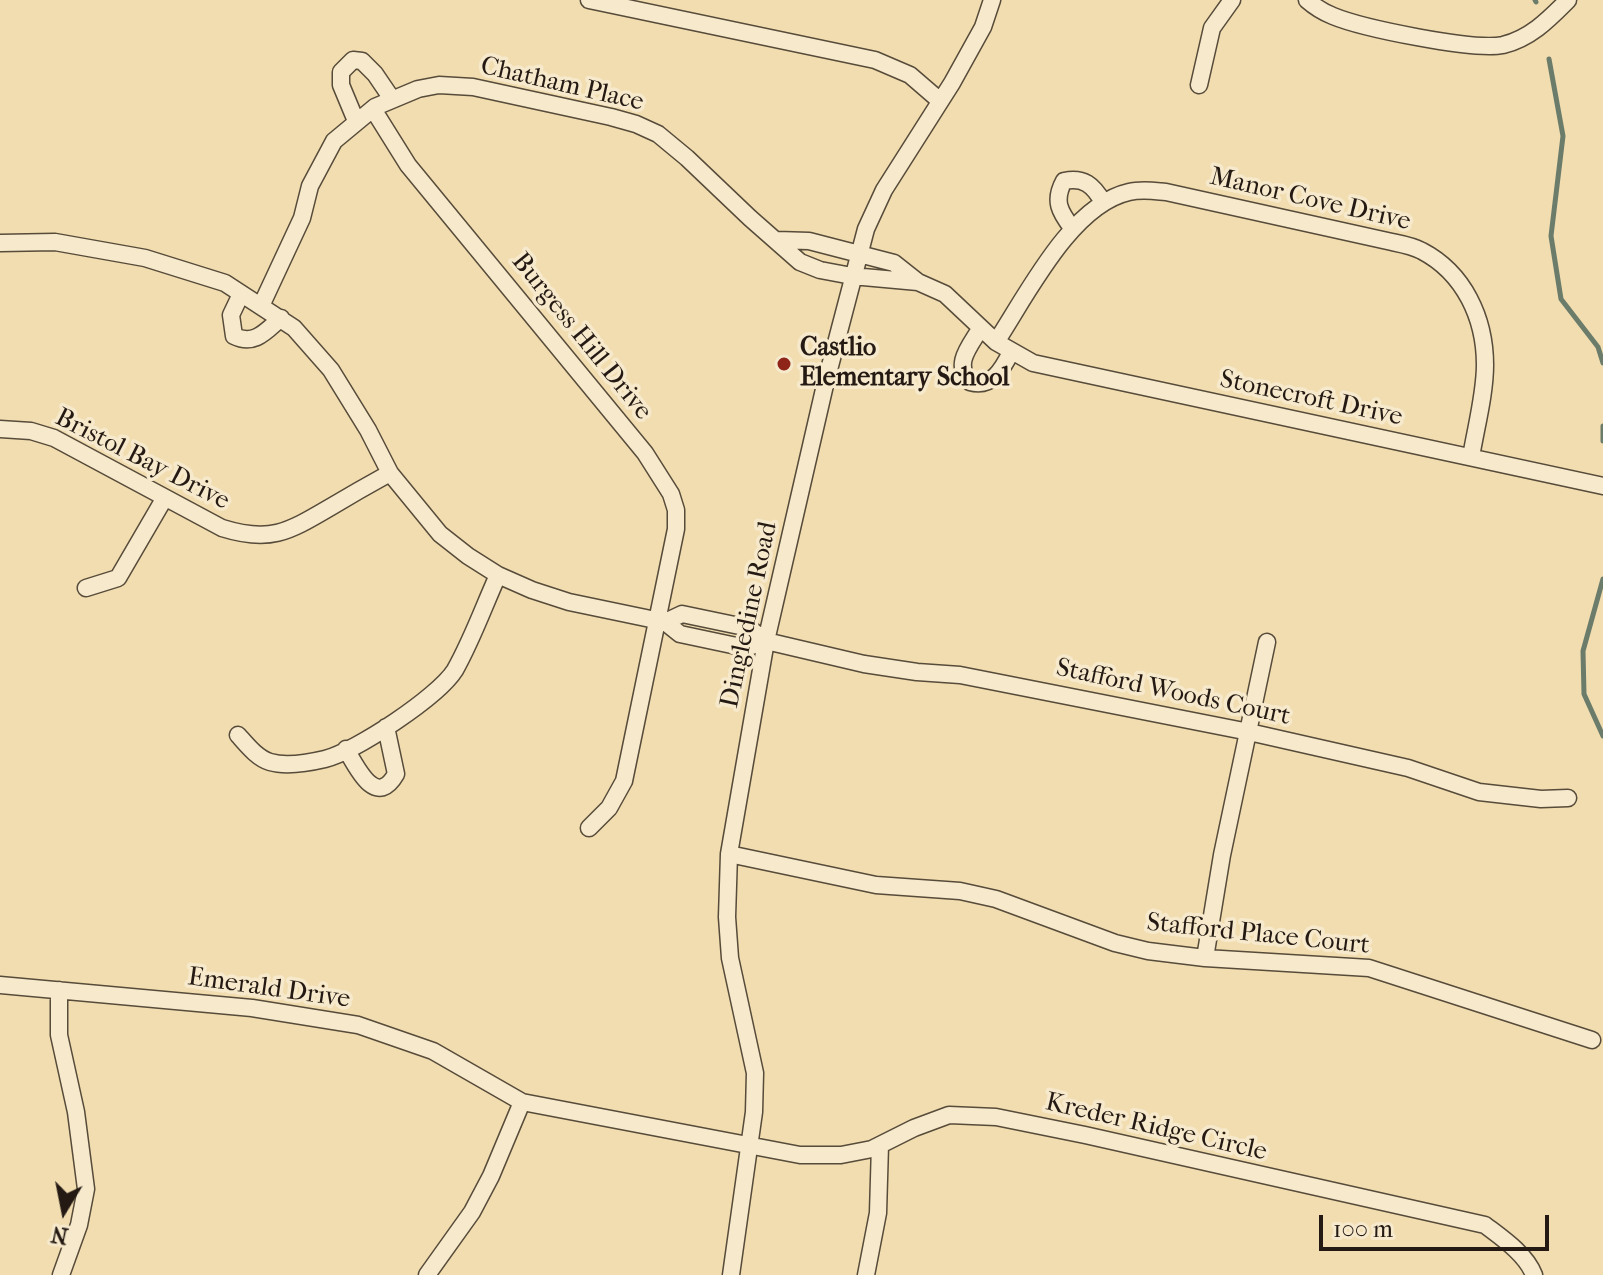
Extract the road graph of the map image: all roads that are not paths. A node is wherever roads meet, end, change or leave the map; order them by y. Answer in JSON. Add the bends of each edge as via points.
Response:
{"nodes":[{"id":1,"x":589,"y":0,"type":"edge"},
{"id":2,"x":992,"y":0,"type":"edge"},
{"id":3,"x":1232,"y":0,"type":"edge"},
{"id":4,"x":1307,"y":0,"type":"edge"},
{"id":5,"x":1568,"y":0,"type":"edge"},
{"id":6,"x":1199,"y":85,"type":"dead end"},
{"id":7,"x":392,"y":99,"type":"junction"},
{"id":8,"x":939,"y":100,"type":"junction"},
{"id":9,"x":373,"y":109,"type":"junction"},
{"id":10,"x":356,"y":121,"type":"junction"},
{"id":11,"x":1103,"y":202,"type":"junction"},
{"id":12,"x":1072,"y":228,"type":"junction"},
{"id":13,"x":777,"y":240,"type":"junction"},
{"id":14,"x":0,"y":243,"type":"edge"},
{"id":15,"x":858,"y":252,"type":"junction"},
{"id":16,"x":852,"y":276,"type":"junction"},
{"id":17,"x":918,"y":282,"type":"junction"},
{"id":18,"x":241,"y":294,"type":"junction"},
{"id":19,"x":261,"y":306,"type":"junction"},
{"id":20,"x":281,"y":318,"type":"junction"},
{"id":21,"x":980,"y":329,"type":"junction"},
{"id":22,"x":996,"y":342,"type":"junction"},
{"id":23,"x":1011,"y":352,"type":"junction"},
{"id":24,"x":0,"y":429,"type":"edge"},
{"id":25,"x":1471,"y":457,"type":"junction"},
{"id":26,"x":390,"y":473,"type":"junction"},
{"id":27,"x":1603,"y":486,"type":"edge"},
{"id":28,"x":164,"y":499,"type":"junction"},
{"id":29,"x":498,"y":575,"type":"junction"},
{"id":30,"x":86,"y":588,"type":"dead end"},
{"id":31,"x":661,"y":622,"type":"junction"},
{"id":32,"x":766,"y":641,"type":"junction"},
{"id":33,"x":1267,"y":642,"type":"dead end"},
{"id":34,"x":386,"y":727,"type":"junction"},
{"id":35,"x":1249,"y":732,"type":"junction"},
{"id":36,"x":238,"y":735,"type":"dead end"},
{"id":37,"x":346,"y":749,"type":"junction"},
{"id":38,"x":1568,"y":798,"type":"dead end"},
{"id":39,"x":589,"y":828,"type":"dead end"},
{"id":40,"x":729,"y":854,"type":"junction"},
{"id":41,"x":1205,"y":958,"type":"junction"},
{"id":42,"x":0,"y":985,"type":"edge"},
{"id":43,"x":59,"y":990,"type":"junction"},
{"id":44,"x":1592,"y":1040,"type":"dead end"},
{"id":45,"x":522,"y":1102,"type":"junction"},
{"id":46,"x":880,"y":1145,"type":"junction"},
{"id":47,"x":750,"y":1147,"type":"junction"},
{"id":48,"x":61,"y":1275,"type":"edge"},
{"id":49,"x":427,"y":1275,"type":"edge"},
{"id":50,"x":731,"y":1275,"type":"edge"},
{"id":51,"x":866,"y":1275,"type":"edge"},
{"id":52,"x":1534,"y":1275,"type":"edge"}],
"edges":[{"from":1,"to":8,"type":"street","via":[[875,60],[910,75]]},
{"from":2,"to":8,"type":"street","name":"Dingledine Road","via":[[983,27]]},
{"from":3,"to":6,"type":"street","via":[[1212,28]]},
{"from":4,"to":5,"type":"street","via":[[1335,17],[1478,46],[1502,45],[1539,29]]},
{"from":7,"to":9,"type":"street","name":"Chatham Place"},
{"from":7,"to":10,"type":"street","via":[[369,67],[353,60],[341,72],[341,85]]},
{"from":7,"to":13,"type":"street","name":"Chatham Place","via":[[439,85],[473,87],[636,124],[658,134]]},
{"from":8,"to":15,"type":"street","name":"Dingledine Road","via":[[884,190]]},
{"from":9,"to":10,"type":"street","name":"Chatham Place"},
{"from":9,"to":31,"type":"street","name":"Burgess Hill Drive","via":[[408,165],[645,453],[671,494],[676,529]]},
{"from":10,"to":19,"type":"street","name":"Chatham Place","via":[[334,141],[321,163]]},
{"from":11,"to":12,"type":"street","name":"Manor Cove Drive"},
{"from":11,"to":12,"type":"street","via":[[1091,184],[1064,181],[1057,204]]},
{"from":11,"to":25,"type":"street","name":"Manor Cove Drive","via":[[1129,192],[1166,192],[1392,242],[1420,250],[1443,265],[1462,285],[1481,322],[1485,366]]},
{"from":12,"to":22,"type":"street","name":"Manor Cove Drive"},
{"from":13,"to":15,"type":"street"},
{"from":13,"to":16,"type":"street","name":"Chatham Place","via":[[800,262]]},
{"from":14,"to":18,"type":"street","name":"Stafford Woods Court","via":[[55,242],[145,258],[225,283]]},
{"from":15,"to":16,"type":"street","name":"Dingledine Road"},
{"from":15,"to":17,"type":"street","name":"Stonecroft Drive","via":[[894,263]]},
{"from":16,"to":17,"type":"street","name":"Stonecroft Drive"},
{"from":16,"to":32,"type":"street","name":"Dingledine Road"},
{"from":17,"to":21,"type":"street","name":"Stonecroft Drive","via":[[945,294]]},
{"from":18,"to":19,"type":"street","name":"Stafford Woods Court"},
{"from":18,"to":20,"type":"street","via":[[231,315],[234,336],[253,340]]},
{"from":19,"to":20,"type":"street","name":"Stafford Woods Court"},
{"from":20,"to":26,"type":"street","name":"Stafford Woods Court","via":[[331,370]]},
{"from":21,"to":22,"type":"street","name":"Stonecroft Drive"},
{"from":21,"to":23,"type":"street","via":[[962,358],[961,368],[970,382],[980,385],[993,379]]},
{"from":22,"to":23,"type":"street","name":"Stonecroft Drive"},
{"from":23,"to":25,"type":"street","name":"Stonecroft Drive","via":[[1033,363]]},
{"from":24,"to":28,"type":"street","name":"Bristol Bay Drive","via":[[54,438]]},
{"from":25,"to":27,"type":"street","name":"Stonecroft Drive"},
{"from":26,"to":28,"type":"street","name":"Bristol Bay Drive","via":[[296,529],[269,535],[242,535]]},
{"from":26,"to":29,"type":"street","name":"Stafford Woods Court","via":[[440,534]]},
{"from":28,"to":30,"type":"street","via":[[118,578]]},
{"from":29,"to":31,"type":"street","name":"Stafford Woods Court","via":[[569,602]]},
{"from":29,"to":34,"type":"street","via":[[443,685]]},
{"from":31,"to":32,"type":"street","name":"Stafford Woods Court","via":[[682,614],[749,628]]},
{"from":31,"to":39,"type":"street","name":"Burgess Hill Drive","via":[[624,781],[609,808]]},
{"from":32,"to":35,"type":"street","name":"Stafford Woods Court","via":[[864,664],[973,677]]},
{"from":32,"to":40,"type":"street","name":"Dingledine Road"},
{"from":33,"to":35,"type":"street"},
{"from":34,"to":37,"type":"street"},
{"from":34,"to":37,"type":"street","via":[[396,774],[390,784],[375,787],[363,778]]},
{"from":35,"to":38,"type":"street","name":"Stafford Woods Court","via":[[1408,768],[1479,792]]},
{"from":35,"to":41,"type":"street"},
{"from":36,"to":37,"type":"street","via":[[260,757],[289,765]]},
{"from":40,"to":41,"type":"street","name":"Stafford Place Court","via":[[876,885],[972,893],[1115,943]]},
{"from":40,"to":47,"type":"street","name":"Dingledine Road","via":[[730,958],[755,1073]]},
{"from":41,"to":44,"type":"street","name":"Stafford Place Court","via":[[1369,968]]},
{"from":42,"to":43,"type":"street","name":"Emerald Drive"},
{"from":43,"to":45,"type":"street","name":"Emerald Drive","via":[[252,1008],[358,1025],[433,1051]]},
{"from":43,"to":48,"type":"street","via":[[59,1035],[86,1189]]},
{"from":45,"to":47,"type":"street","name":"Emerald Drive"},
{"from":45,"to":49,"type":"street","via":[[478,1200]]},
{"from":46,"to":47,"type":"street","name":"Kreder Ridge Circle","via":[[841,1155]]},
{"from":46,"to":51,"type":"street","via":[[878,1213]]},
{"from":46,"to":52,"type":"street","name":"Kreder Ridge Circle","via":[[949,1115],[996,1117],[1485,1225],[1507,1241]]},
{"from":47,"to":50,"type":"street","name":"Dingledine Road"}]}
